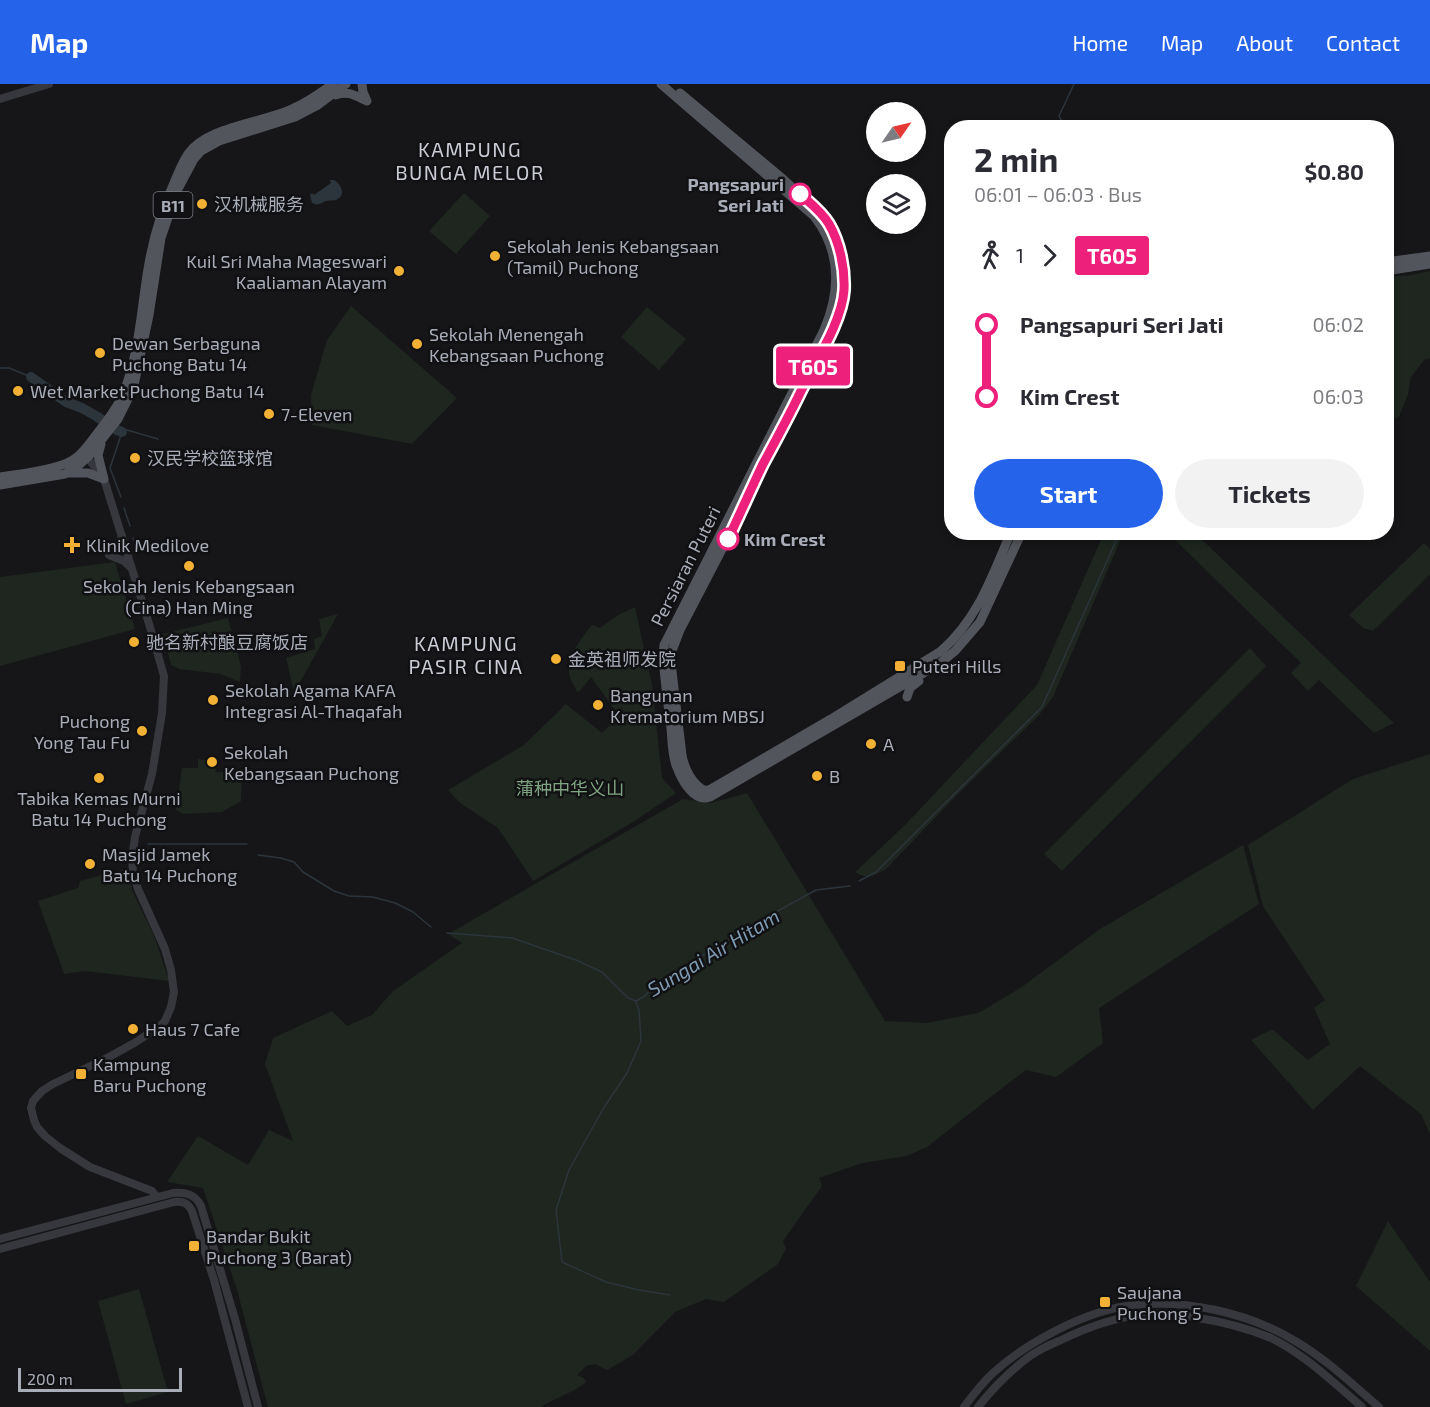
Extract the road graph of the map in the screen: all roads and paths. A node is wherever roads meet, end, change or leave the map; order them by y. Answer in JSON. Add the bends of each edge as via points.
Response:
{"nodes":[{"id":1,"x":49,"y":84,"type":"edge"},
{"id":2,"x":333,"y":84,"type":"edge"},
{"id":3,"x":346,"y":84,"type":"edge"},
{"id":4,"x":362,"y":84,"type":"edge"},
{"id":5,"x":661,"y":84,"type":"edge"},
{"id":6,"x":669,"y":84,"type":"edge"},
{"id":7,"x":330,"y":96,"type":"junction"},
{"id":8,"x":0,"y":99,"type":"edge"},
{"id":9,"x":685,"y":101,"type":"junction"},
{"id":10,"x":1430,"y":256,"type":"edge"},
{"id":11,"x":1394,"y":261,"type":"edge"},
{"id":12,"x":1430,"y":264,"type":"edge"},
{"id":13,"x":1394,"y":270,"type":"edge"},
{"id":14,"x":115,"y":417,"type":"junction"},
{"id":15,"x":102,"y":435,"type":"junction"},
{"id":16,"x":85,"y":454,"type":"junction"},
{"id":17,"x":65,"y":474,"type":"junction"},
{"id":18,"x":0,"y":477,"type":"edge"},
{"id":19,"x":104,"y":478,"type":"junction"},
{"id":20,"x":0,"y":485,"type":"edge"},
{"id":21,"x":122,"y":534,"type":"junction"},
{"id":22,"x":1008,"y":540,"type":"edge"},
{"id":23,"x":1018,"y":540,"type":"edge"},
{"id":24,"x":132,"y":569,"type":"junction"},
{"id":25,"x":939,"y":664,"type":"junction"},
{"id":26,"x":907,"y":697,"type":"dead end"},
{"id":27,"x":157,"y":1197,"type":"junction"},
{"id":28,"x":0,"y":1239,"type":"edge"},
{"id":29,"x":0,"y":1249,"type":"edge"},
{"id":30,"x":248,"y":1407,"type":"edge"},
{"id":31,"x":258,"y":1407,"type":"edge"},
{"id":32,"x":964,"y":1407,"type":"edge"},
{"id":33,"x":978,"y":1407,"type":"edge"},
{"id":34,"x":1362,"y":1407,"type":"edge"},
{"id":35,"x":1379,"y":1407,"type":"edge"}],
"edges":[{"from":1,"to":8,"type":"street"},
{"from":2,"to":14,"type":"main road","number":"B11","via":[[293,109],[210,135],[188,153],[162,210],[136,347]]},
{"from":3,"to":7,"type":"main road","number":"B11"},
{"from":4,"to":7,"type":"main road","via":[[367,101],[350,93]]},
{"from":5,"to":9,"type":"main road"},
{"from":6,"to":9,"type":"main road"},
{"from":7,"to":14,"type":"main road","number":"B11","via":[[295,117],[217,141],[194,159],[177,191],[161,238],[134,385]]},
{"from":9,"to":22,"type":"main road","name":"Persiaran Puteri","via":[[821,214],[839,251],[844,281],[837,319],[673,648],[671,663],[683,760],[698,788],[711,789],[941,651],[974,613]]},
{"from":9,"to":25,"type":"main road","name":"Persiaran Puteri","via":[[814,216],[831,246],[836,278],[824,330],[664,645],[678,770],[694,795],[706,799]]},
{"from":10,"to":11,"type":"main road"},
{"from":12,"to":13,"type":"main road"},
{"from":14,"to":15,"type":"main road","number":"B11"},
{"from":15,"to":16,"type":"main road","number":"B11"},
{"from":15,"to":19,"type":"main road","via":[[98,455]]},
{"from":16,"to":17,"type":"main road","number":"B11","via":[[78,466]]},
{"from":16,"to":18,"type":"main road","number":"B11","via":[[52,468]]},
{"from":16,"to":19,"type":"street"},
{"from":17,"to":19,"type":"main road","via":[[88,473]]},
{"from":17,"to":20,"type":"main road","number":"B11"},
{"from":19,"to":21,"type":"street"},
{"from":21,"to":24,"type":"street"},
{"from":21,"to":24,"type":"street","via":[[110,555]]},
{"from":23,"to":25,"type":"main road","name":"Persiaran Puteri","via":[[980,622]]},
{"from":24,"to":27,"type":"street","via":[[164,676],[163,709],[152,774],[132,858],[138,889],[165,949],[174,983],[173,1003],[156,1030],[53,1084],[42,1091],[31,1108],[37,1127],[60,1148],[90,1167],[152,1191]]},
{"from":25,"to":26,"type":"main road","via":[[910,688]]},
{"from":27,"to":28,"type":"street"},
{"from":27,"to":31,"type":"street","via":[[187,1193],[201,1206]]},
{"from":29,"to":30,"type":"street","via":[[174,1202],[185,1203],[192,1211],[214,1280]]},
{"from":32,"to":35,"type":"street","via":[[995,1371],[1050,1334],[1123,1307],[1163,1304],[1235,1314],[1273,1329],[1329,1364]]},
{"from":33,"to":34,"type":"street","via":[[1002,1380],[1041,1349],[1125,1316],[1170,1313],[1231,1324],[1272,1339],[1320,1371]]}]}
